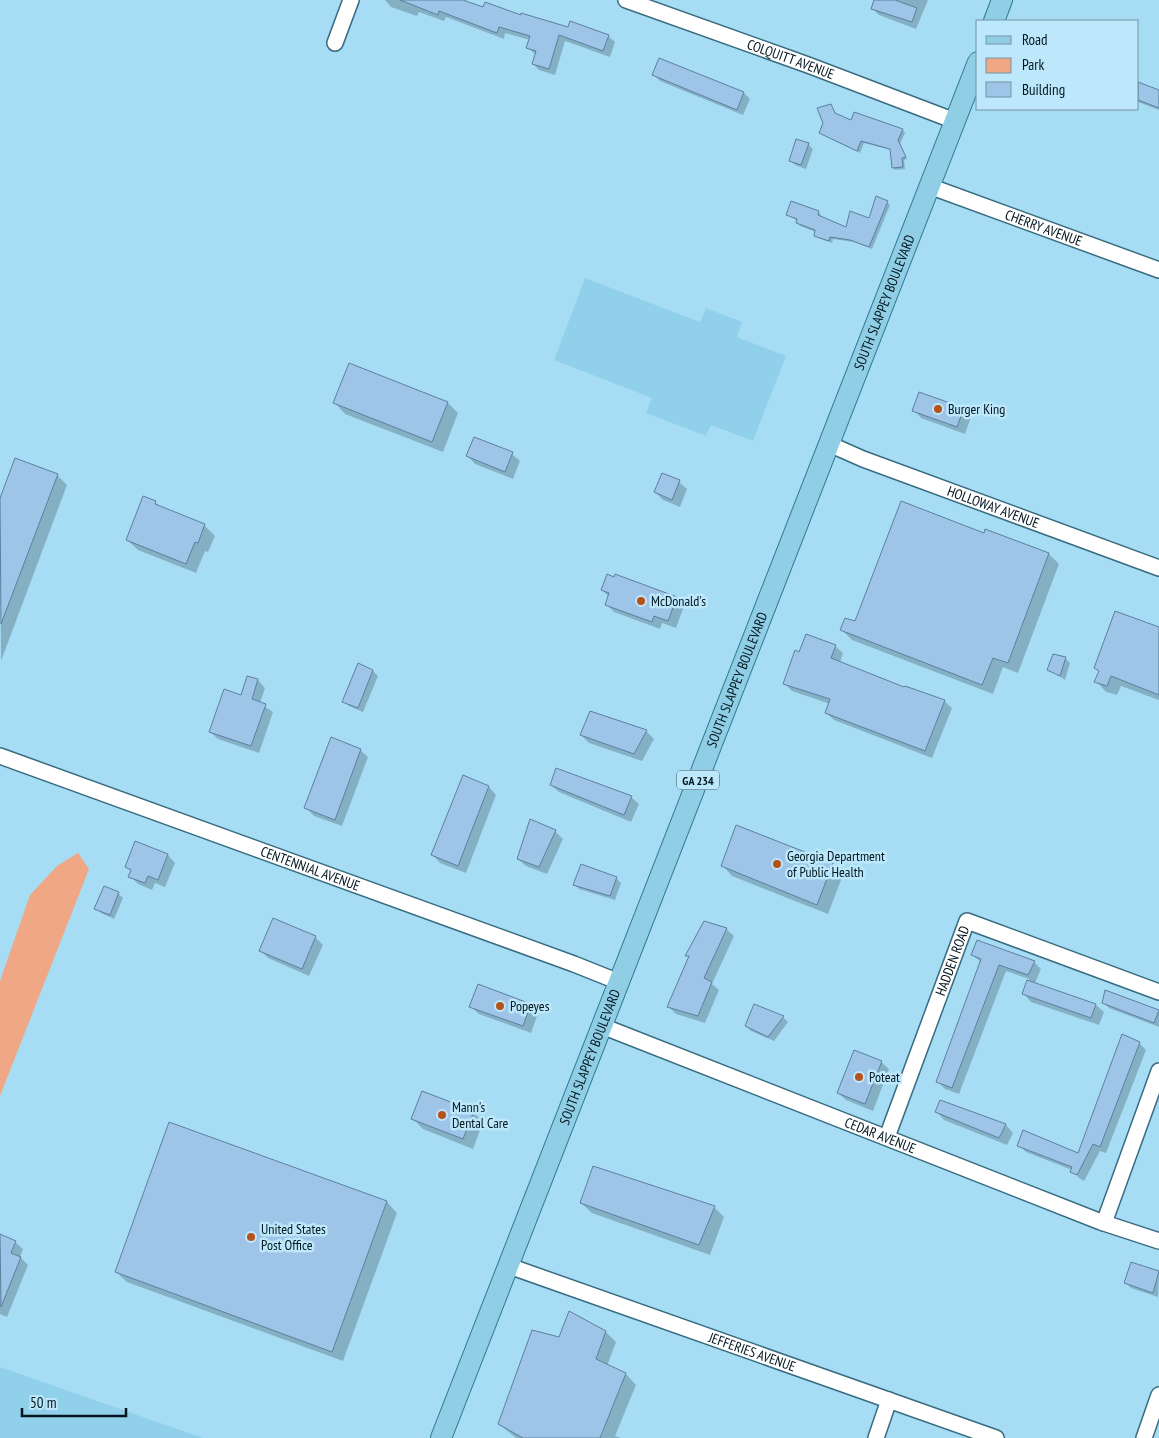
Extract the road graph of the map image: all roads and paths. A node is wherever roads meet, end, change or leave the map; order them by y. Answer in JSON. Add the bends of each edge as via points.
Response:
{"nodes":[{"id":1,"x":351,"y":0,"type":"edge"},
{"id":2,"x":626,"y":0,"type":"edge"},
{"id":3,"x":1002,"y":0,"type":"edge"},
{"id":4,"x":994,"y":20,"type":"edge"},
{"id":5,"x":335,"y":43,"type":"dead end"},
{"id":6,"x":976,"y":67,"type":"edge"},
{"id":7,"x":955,"y":121,"type":"junction"},
{"id":8,"x":929,"y":186,"type":"junction"},
{"id":9,"x":1159,"y":270,"type":"edge"},
{"id":10,"x":829,"y":444,"type":"junction"},
{"id":11,"x":1159,"y":568,"type":"edge"},
{"id":12,"x":0,"y":756,"type":"edge"},
{"id":13,"x":619,"y":982,"type":"junction"},
{"id":14,"x":1159,"y":992,"type":"edge"},
{"id":15,"x":602,"y":1026,"type":"junction"},
{"id":16,"x":1159,"y":1071,"type":"edge"},
{"id":17,"x":887,"y":1137,"type":"junction"},
{"id":18,"x":1104,"y":1222,"type":"junction"},
{"id":19,"x":1159,"y":1241,"type":"edge"},
{"id":20,"x":509,"y":1266,"type":"junction"},
{"id":21,"x":1159,"y":1395,"type":"edge"},
{"id":22,"x":889,"y":1400,"type":"junction"},
{"id":23,"x":441,"y":1438,"type":"edge"},
{"id":24,"x":876,"y":1438,"type":"edge"},
{"id":25,"x":996,"y":1438,"type":"edge"},
{"id":26,"x":1144,"y":1438,"type":"edge"}],
"edges":[{"from":1,"to":5,"type":"street"},
{"from":2,"to":7,"type":"street","name":"COLQUITT AVENUE"},
{"from":3,"to":4,"type":"main road"},
{"from":6,"to":7,"type":"main road","name":"SOUTH SLAPPEY BOULEVARD","number":"GA 234"},
{"from":7,"to":8,"type":"main road","name":"SOUTH SLAPPEY BOULEVARD","number":"GA 234"},
{"from":8,"to":9,"type":"street","name":"CHERRY AVENUE"},
{"from":8,"to":10,"type":"main road","name":"SOUTH SLAPPEY BOULEVARD","number":"GA 234"},
{"from":10,"to":11,"type":"street","name":"HOLLOWAY AVENUE"},
{"from":10,"to":13,"type":"main road","name":"SOUTH SLAPPEY BOULEVARD","number":"GA 234"},
{"from":12,"to":13,"type":"street","name":"CENTENNIAL AVENUE"},
{"from":13,"to":15,"type":"main road","name":"SOUTH SLAPPEY BOULEVARD","number":"GA 234"},
{"from":14,"to":17,"type":"street","name":"HADDEN ROAD","via":[[967,921]]},
{"from":15,"to":17,"type":"street","name":"CEDAR AVENUE"},
{"from":15,"to":20,"type":"main road","name":"SOUTH SLAPPEY BOULEVARD","number":"GA 234"},
{"from":16,"to":18,"type":"street"},
{"from":17,"to":18,"type":"street","name":"CEDAR AVENUE"},
{"from":18,"to":19,"type":"street","name":"CEDAR AVENUE"},
{"from":20,"to":22,"type":"street","name":"JEFFERIES AVENUE"},
{"from":20,"to":23,"type":"main road","name":"SOUTH SLAPPEY BOULEVARD","number":"GA 234"},
{"from":21,"to":26,"type":"street"},
{"from":22,"to":24,"type":"street"},
{"from":22,"to":25,"type":"street","name":"JEFFERIES AVENUE"}]}
